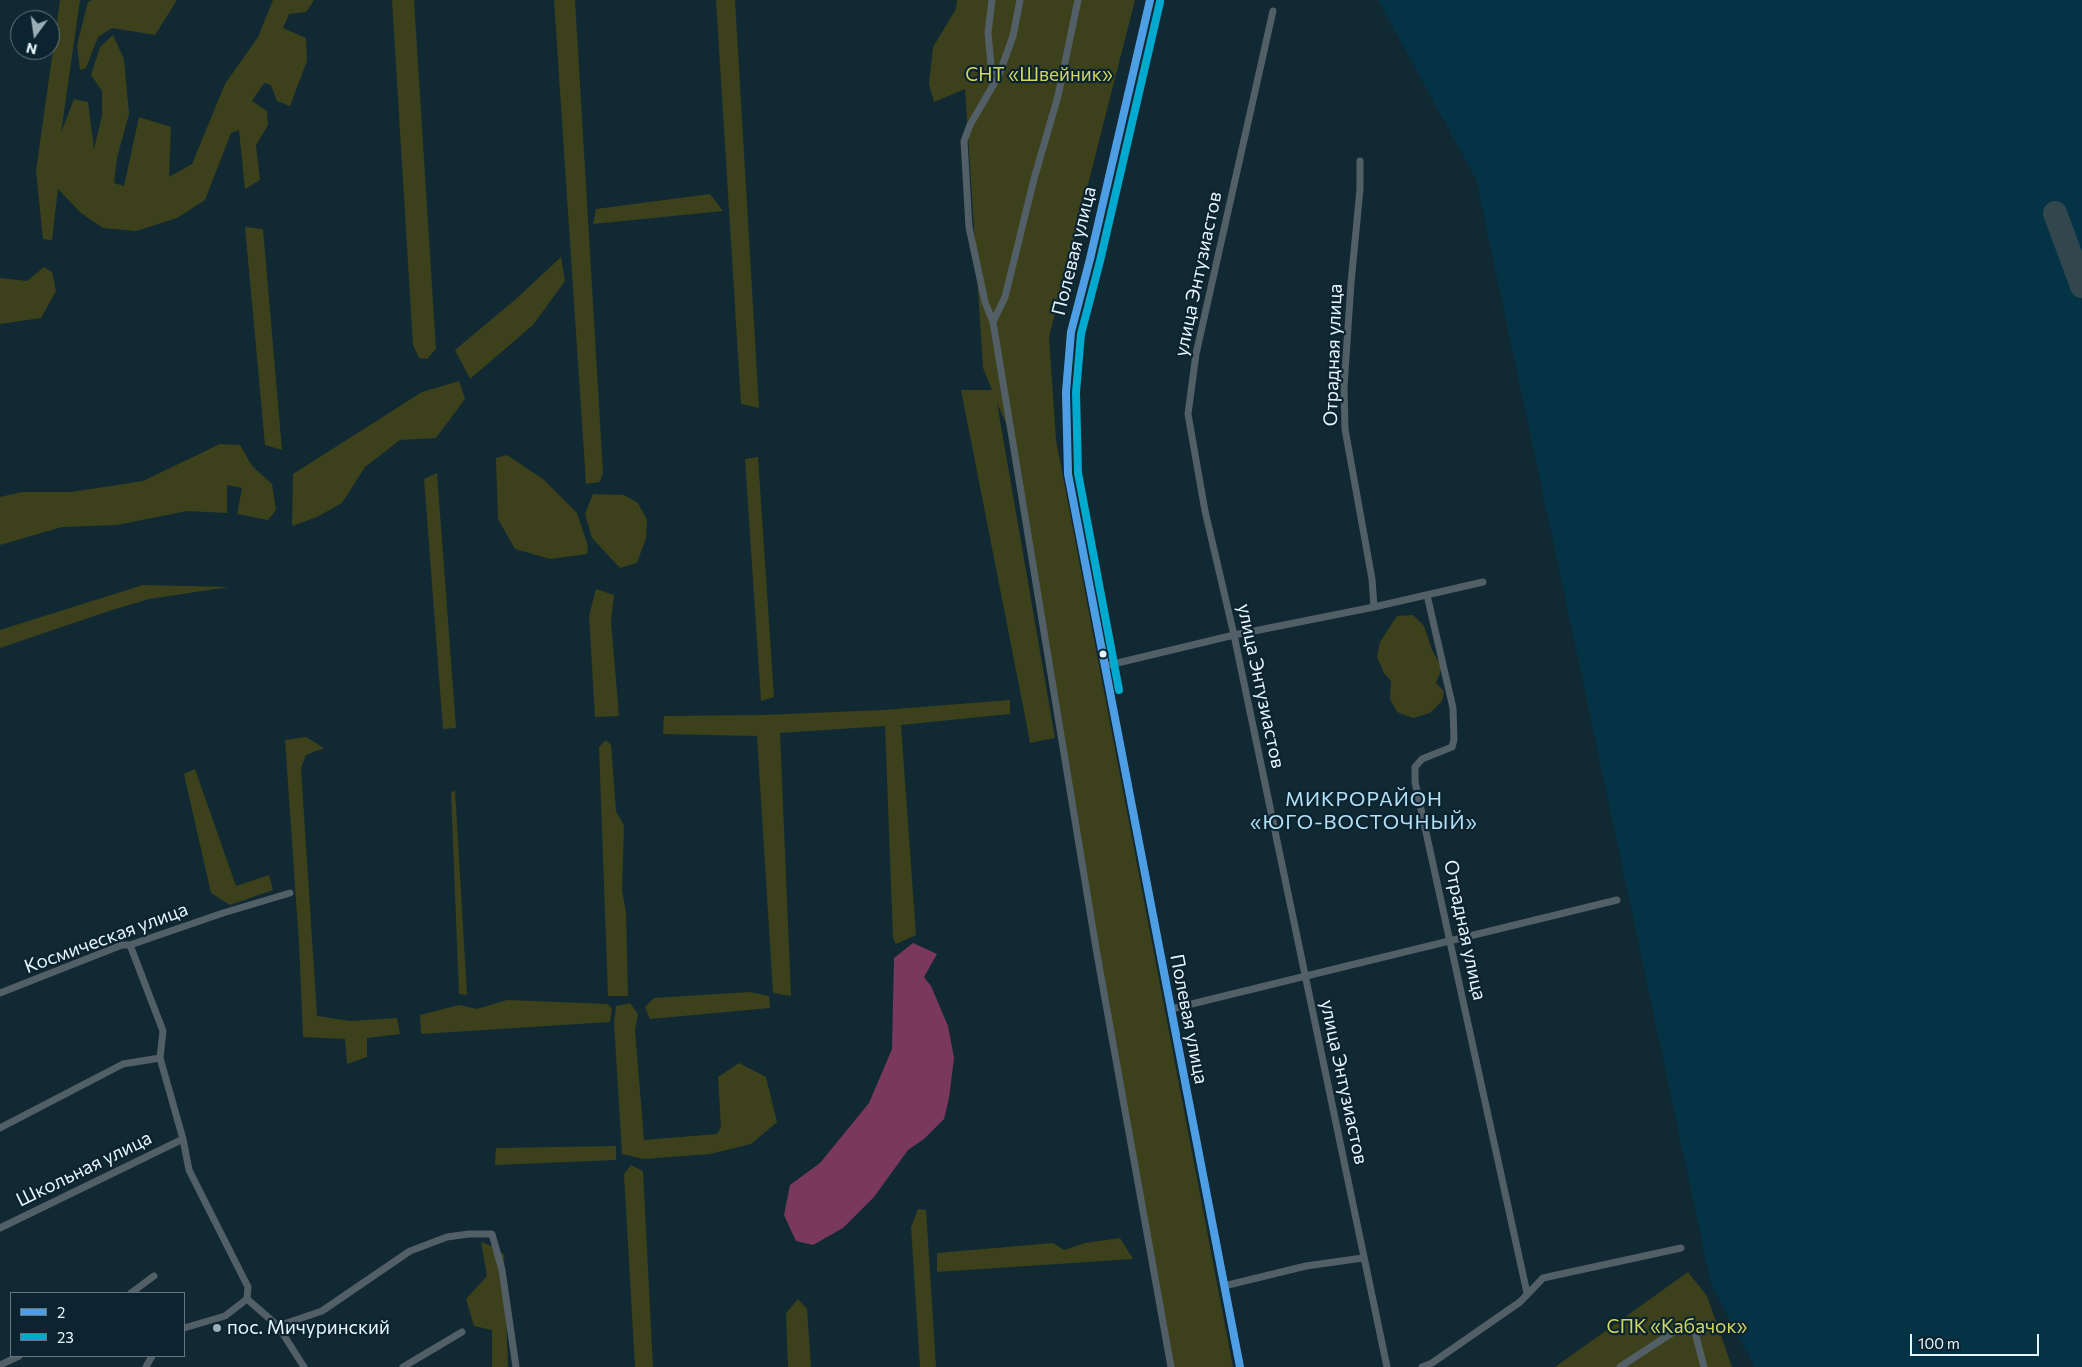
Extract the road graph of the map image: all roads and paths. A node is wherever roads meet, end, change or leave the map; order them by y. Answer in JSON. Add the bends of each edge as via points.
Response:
{"nodes":[{"id":1,"x":992,"y":0,"type":"edge"},
{"id":2,"x":1020,"y":0,"type":"edge"},
{"id":3,"x":1078,"y":0,"type":"edge"},
{"id":4,"x":1150,"y":0,"type":"edge"},
{"id":5,"x":1273,"y":11,"type":"dead end"},
{"id":6,"x":999,"y":75,"type":"junction"},
{"id":7,"x":1360,"y":161,"type":"dead end"},
{"id":8,"x":993,"y":322,"type":"junction"},
{"id":9,"x":1483,"y":582,"type":"dead end"},
{"id":10,"x":1427,"y":595,"type":"junction"},
{"id":11,"x":1374,"y":607,"type":"junction"},
{"id":12,"x":1234,"y":635,"type":"junction"},
{"id":13,"x":1105,"y":666,"type":"junction"},
{"id":14,"x":290,"y":893,"type":"dead end"},
{"id":15,"x":1617,"y":900,"type":"dead end"},
{"id":16,"x":1449,"y":941,"type":"junction"},
{"id":17,"x":130,"y":945,"type":"junction"},
{"id":18,"x":1305,"y":975,"type":"junction"},
{"id":19,"x":0,"y":993,"type":"edge"},
{"id":20,"x":1171,"y":1009,"type":"junction"},
{"id":21,"x":160,"y":1058,"type":"junction"},
{"id":22,"x":0,"y":1128,"type":"edge"},
{"id":23,"x":183,"y":1139,"type":"junction"},
{"id":24,"x":0,"y":1228,"type":"edge"},
{"id":25,"x":1681,"y":1248,"type":"dead end"},
{"id":26,"x":1363,"y":1258,"type":"junction"},
{"id":27,"x":154,"y":1276,"type":"dead end"},
{"id":28,"x":1224,"y":1286,"type":"junction"},
{"id":29,"x":132,"y":1292,"type":"edge"},
{"id":30,"x":1527,"y":1293,"type":"junction"},
{"id":31,"x":247,"y":1299,"type":"junction"},
{"id":32,"x":278,"y":1326,"type":"junction"},
{"id":33,"x":185,"y":1328,"type":"edge"},
{"id":34,"x":462,"y":1332,"type":"dead end"},
{"id":35,"x":16,"y":1357,"type":"edge"},
{"id":36,"x":0,"y":1365,"type":"edge"},
{"id":37,"x":304,"y":1367,"type":"edge"},
{"id":38,"x":403,"y":1367,"type":"edge"},
{"id":39,"x":516,"y":1367,"type":"edge"},
{"id":40,"x":1170,"y":1367,"type":"edge"},
{"id":41,"x":1240,"y":1367,"type":"edge"},
{"id":42,"x":1387,"y":1367,"type":"edge"},
{"id":43,"x":1422,"y":1367,"type":"edge"},
{"id":44,"x":1620,"y":1367,"type":"edge"},
{"id":45,"x":1704,"y":1367,"type":"edge"}],
"edges":[{"from":1,"to":6,"type":"street","via":[[988,33],[991,66]]},
{"from":2,"to":6,"type":"street","via":[[1013,36]]},
{"from":3,"to":8,"type":"street","via":[[1058,96],[1005,297]]},
{"from":4,"to":13,"type":"street","name":"Полевая улица","via":[[1071,332],[1066,392],[1068,474]]},
{"from":5,"to":12,"type":"street","name":"улица Энтузиастов","via":[[1196,354],[1188,414],[1205,511]]},
{"from":6,"to":8,"type":"street","via":[[964,141],[969,227],[985,302]]},
{"from":7,"to":11,"type":"street","name":"Отрадная улица","via":[[1344,387],[1345,429],[1372,579]]},
{"from":8,"to":40,"type":"street","via":[[1097,954]]},
{"from":9,"to":10,"type":"street"},
{"from":10,"to":11,"type":"street"},
{"from":10,"to":16,"type":"street","name":"Отрадная улица","via":[[1453,708],[1454,740],[1452,747],[1422,759],[1415,767],[1415,782]]},
{"from":11,"to":12,"type":"street"},
{"from":12,"to":13,"type":"street"},
{"from":12,"to":18,"type":"street","name":"улица Энтузиастов"},
{"from":13,"to":20,"type":"street","name":"Полевая улица"},
{"from":14,"to":17,"type":"street","name":"Космическая улица"},
{"from":15,"to":16,"type":"street"},
{"from":16,"to":18,"type":"street"},
{"from":16,"to":30,"type":"street","name":"Отрадная улица"},
{"from":17,"to":19,"type":"street","name":"Космическая улица"},
{"from":17,"to":21,"type":"street","via":[[163,1031]]},
{"from":18,"to":20,"type":"street"},
{"from":18,"to":26,"type":"street","name":"улица Энтузиастов"},
{"from":20,"to":28,"type":"street","name":"Полевая улица"},
{"from":21,"to":22,"type":"street","via":[[123,1064]]},
{"from":21,"to":23,"type":"street"},
{"from":23,"to":24,"type":"street","name":"Школьная улица"},
{"from":23,"to":31,"type":"street","via":[[189,1170],[248,1287]]},
{"from":25,"to":30,"type":"street","via":[[1543,1278]]},
{"from":26,"to":28,"type":"street","via":[[1306,1266]]},
{"from":26,"to":42,"type":"street","name":"улица Энтузиастов"},
{"from":27,"to":29,"type":"street"},
{"from":28,"to":41,"type":"street","name":"Полевая улица"},
{"from":30,"to":43,"type":"street","via":[[1520,1302]]},
{"from":31,"to":32,"type":"street"},
{"from":31,"to":33,"type":"street","via":[[225,1316]]},
{"from":32,"to":37,"type":"street"},
{"from":32,"to":39,"type":"street","via":[[322,1311],[410,1251],[446,1238],[492,1234],[502,1270]]},
{"from":34,"to":38,"type":"street"},
{"from":35,"to":36,"type":"street"},
{"from":44,"to":45,"type":"street","via":[[1681,1326],[1694,1332]]}]}
